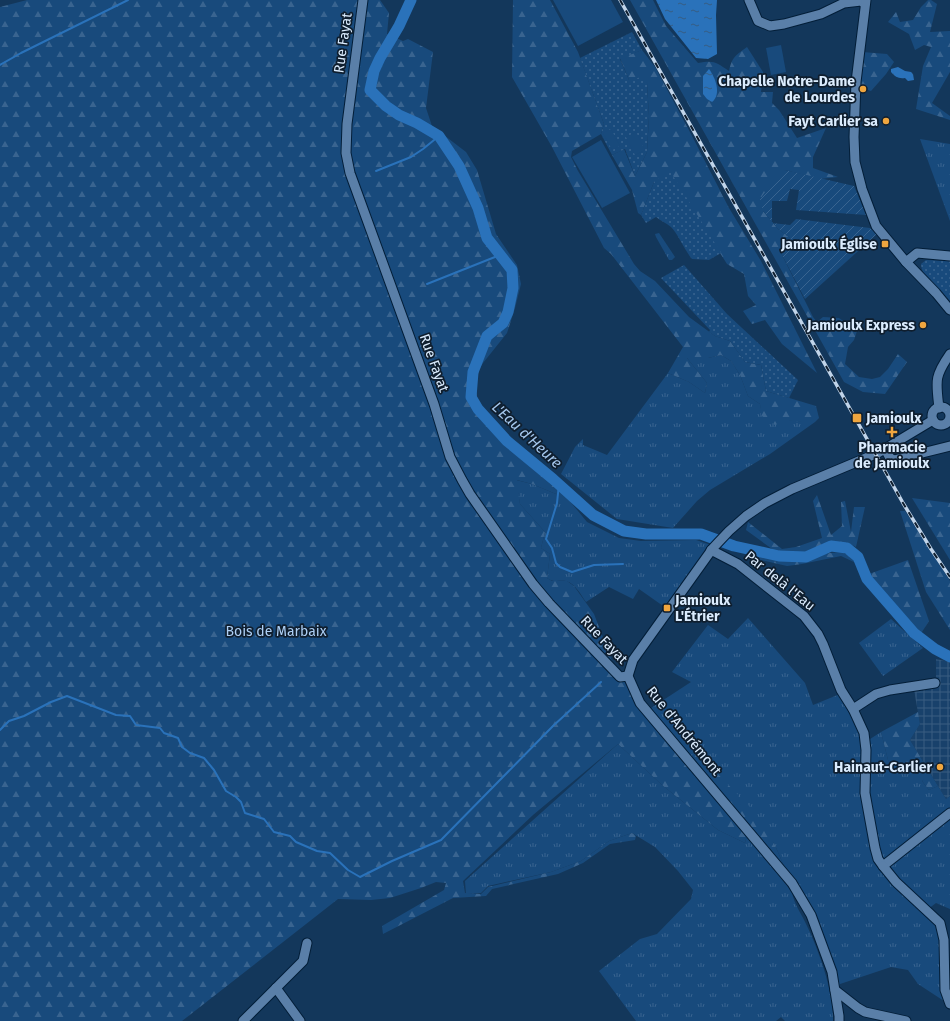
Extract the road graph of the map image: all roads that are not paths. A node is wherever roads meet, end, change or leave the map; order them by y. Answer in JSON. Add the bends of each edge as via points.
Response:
{"nodes":[{"id":1,"x":363,"y":0,"type":"edge"},
{"id":2,"x":749,"y":0,"type":"edge"},
{"id":3,"x":866,"y":2,"type":"edge"},
{"id":4,"x":950,"y":256,"type":"edge"},
{"id":5,"x":906,"y":262,"type":"junction"},
{"id":6,"x":950,"y":310,"type":"edge"},
{"id":7,"x":950,"y":354,"type":"edge"},
{"id":8,"x":939,"y":408,"type":"junction"},
{"id":9,"x":949,"y":419,"type":"edge"},
{"id":10,"x":933,"y":420,"type":"junction"},
{"id":11,"x":950,"y":446,"type":"edge"},
{"id":12,"x":885,"y":449,"type":"junction"},
{"id":13,"x":712,"y":549,"type":"junction"},
{"id":14,"x":628,"y":676,"type":"junction"},
{"id":15,"x":935,"y":684,"type":"dead end"},
{"id":16,"x":852,"y":709,"type":"junction"},
{"id":17,"x":950,"y":813,"type":"edge"},
{"id":18,"x":883,"y":866,"type":"junction"},
{"id":19,"x":307,"y":943,"type":"dead end"},
{"id":20,"x":276,"y":988,"type":"junction"},
{"id":21,"x":835,"y":990,"type":"junction"},
{"id":22,"x":950,"y":1004,"type":"edge"},
{"id":23,"x":243,"y":1021,"type":"edge"},
{"id":24,"x":300,"y":1021,"type":"edge"},
{"id":25,"x":839,"y":1021,"type":"edge"},
{"id":26,"x":906,"y":1021,"type":"edge"}],
"edges":[{"from":1,"to":14,"type":"street","name":"Rue Fayat","via":[[347,124],[346,153],[350,173],[434,404],[450,456],[470,494],[533,584],[620,677]]},
{"from":2,"to":3,"type":"street","via":[[758,21],[770,26],[821,14],[844,3]]},
{"from":3,"to":5,"type":"street","via":[[856,82],[854,162],[876,226]]},
{"from":4,"to":5,"type":"street","via":[[917,254]]},
{"from":5,"to":6,"type":"street"},
{"from":7,"to":8,"type":"street","via":[[940,368],[936,380]]},
{"from":8,"to":9,"type":"street","via":[[946,409]]},
{"from":8,"to":10,"type":"street","via":[[934,411]]},
{"from":9,"to":10,"type":"street","via":[[944,424]]},
{"from":10,"to":12,"type":"street"},
{"from":11,"to":12,"type":"street","via":[[894,460]]},
{"from":12,"to":13,"type":"street","via":[[792,488],[752,511]]},
{"from":13,"to":14,"type":"street","via":[[633,660]]},
{"from":13,"to":16,"type":"street","name":"Par delà l'Eau","via":[[738,564],[804,616],[818,634],[841,690]]},
{"from":14,"to":21,"type":"street","name":"Rue d'Andrémont","via":[[640,703],[792,884],[811,915],[832,972]]},
{"from":15,"to":16,"type":"street","via":[[876,694]]},
{"from":16,"to":18,"type":"street","name":"Par delà l'Eau","via":[[864,733],[865,793],[875,848]]},
{"from":17,"to":18,"type":"street"},
{"from":18,"to":22,"type":"street","name":"Par delà l'Eau","via":[[896,882],[940,923],[944,940],[946,990]]},
{"from":19,"to":20,"type":"street","via":[[303,961]]},
{"from":20,"to":23,"type":"street"},
{"from":20,"to":24,"type":"street"},
{"from":21,"to":25,"type":"street","name":"Rue d'Andrémont"},
{"from":21,"to":26,"type":"street","via":[[865,1012]]}]}
